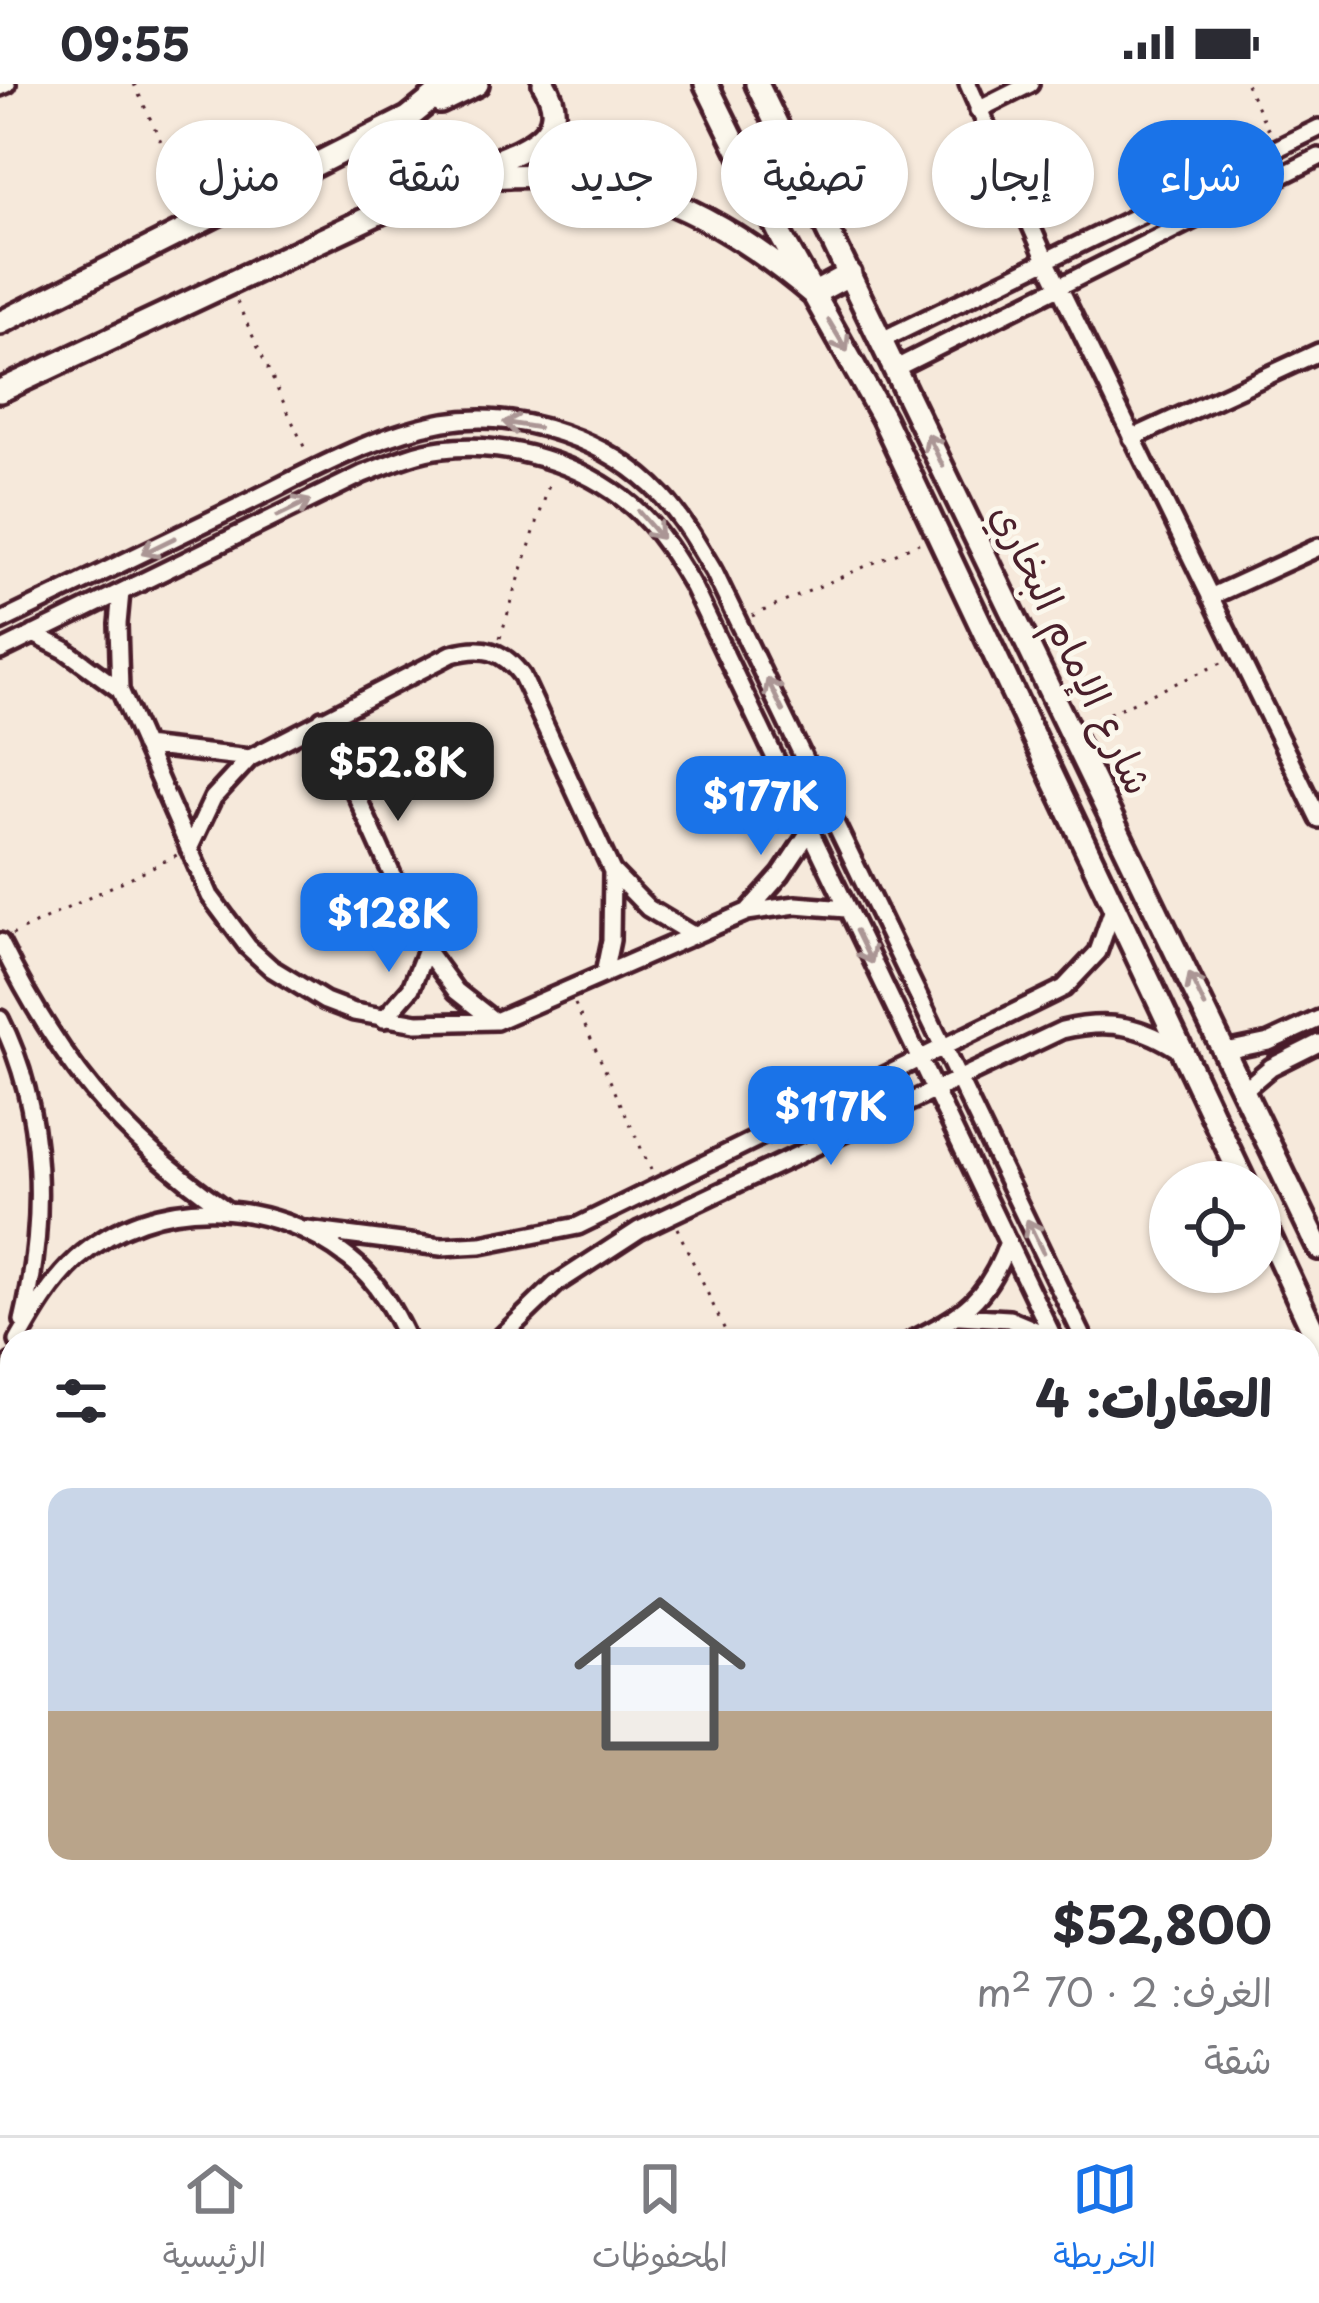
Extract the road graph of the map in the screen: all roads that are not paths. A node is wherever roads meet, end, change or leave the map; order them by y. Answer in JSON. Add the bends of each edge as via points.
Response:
{"nodes":[{"id":1,"x":450,"y":84,"type":"edge"},
{"id":2,"x":477,"y":84,"type":"edge"},
{"id":3,"x":544,"y":84,"type":"edge"},
{"id":4,"x":706,"y":84,"type":"edge"},
{"id":5,"x":757,"y":84,"type":"edge"},
{"id":6,"x":968,"y":84,"type":"edge"},
{"id":7,"x":1030,"y":84,"type":"edge"},
{"id":8,"x":978,"y":110,"type":"junction"},
{"id":9,"x":408,"y":118,"type":"junction"},
{"id":10,"x":1319,"y":128,"type":"edge"},
{"id":11,"x":504,"y":155,"type":"edge"},
{"id":12,"x":1319,"y":157,"type":"edge"},
{"id":13,"x":504,"y":174,"type":"edge"},
{"id":14,"x":347,"y":228,"type":"edge"},
{"id":15,"x":1046,"y":260,"type":"junction"},
{"id":16,"x":850,"y":274,"type":"junction"},
{"id":17,"x":1058,"y":285,"type":"junction"},
{"id":18,"x":813,"y":294,"type":"junction"},
{"id":19,"x":0,"y":323,"type":"edge"},
{"id":20,"x":882,"y":340,"type":"junction"},
{"id":21,"x":1319,"y":352,"type":"edge"},
{"id":22,"x":896,"y":368,"type":"junction"},
{"id":23,"x":0,"y":392,"type":"edge"},
{"id":24,"x":1132,"y":438,"type":"junction"},
{"id":25,"x":1319,"y":548,"type":"edge"},
{"id":26,"x":121,"y":592,"type":"junction"},
{"id":27,"x":1210,"y":597,"type":"junction"},
{"id":28,"x":0,"y":622,"type":"edge"},
{"id":29,"x":34,"y":634,"type":"junction"},
{"id":30,"x":0,"y":651,"type":"edge"},
{"id":31,"x":120,"y":690,"type":"junction"},
{"id":32,"x":322,"y":719,"type":"junction"},
{"id":33,"x":144,"y":746,"type":"junction"},
{"id":34,"x":250,"y":758,"type":"junction"},
{"id":35,"x":1319,"y":819,"type":"edge"},
{"id":36,"x":809,"y":832,"type":"junction"},
{"id":37,"x":189,"y":849,"type":"junction"},
{"id":38,"x":612,"y":871,"type":"junction"},
{"id":39,"x":1114,"y":906,"type":"junction"},
{"id":40,"x":846,"y":909,"type":"junction"},
{"id":41,"x":746,"y":912,"type":"junction"},
{"id":42,"x":693,"y":935,"type":"junction"},
{"id":43,"x":0,"y":941,"type":"edge"},
{"id":44,"x":426,"y":950,"type":"junction"},
{"id":45,"x":604,"y":974,"type":"junction"},
{"id":46,"x":0,"y":1019,"type":"edge"},
{"id":47,"x":384,"y":1019,"type":"junction"},
{"id":48,"x":1319,"y":1019,"type":"edge"},
{"id":49,"x":496,"y":1021,"type":"junction"},
{"id":50,"x":1319,"y":1043,"type":"edge"},
{"id":51,"x":944,"y":1048,"type":"junction"},
{"id":52,"x":1226,"y":1052,"type":"junction"},
{"id":53,"x":1184,"y":1053,"type":"junction"},
{"id":54,"x":920,"y":1060,"type":"junction"},
{"id":55,"x":959,"y":1078,"type":"junction"},
{"id":56,"x":1245,"y":1089,"type":"junction"},
{"id":57,"x":934,"y":1091,"type":"junction"},
{"id":58,"x":1234,"y":1161,"type":"edge"},
{"id":59,"x":225,"y":1209,"type":"junction"},
{"id":60,"x":307,"y":1230,"type":"junction"},
{"id":61,"x":1008,"y":1242,"type":"junction"},
{"id":62,"x":1319,"y":1248,"type":"edge"},
{"id":63,"x":1281,"y":1261,"type":"edge"},
{"id":64,"x":960,"y":1316,"type":"junction"},
{"id":65,"x":20,"y":1329,"type":"edge"},
{"id":66,"x":25,"y":1329,"type":"edge"},
{"id":67,"x":402,"y":1329,"type":"edge"},
{"id":68,"x":509,"y":1329,"type":"edge"},
{"id":69,"x":935,"y":1329,"type":"edge"},
{"id":70,"x":1032,"y":1329,"type":"edge"},
{"id":71,"x":1050,"y":1329,"type":"edge"},
{"id":72,"x":1079,"y":1329,"type":"edge"},
{"id":73,"x":1312,"y":1329,"type":"edge"}],
"edges":[{"from":1,"to":9,"type":"street"},
{"from":2,"to":9,"type":"street"},
{"from":3,"to":11,"type":"street","via":[[554,113],[541,138]]},
{"from":4,"to":18,"type":"street","name":"شارع الإمام البخاري"},
{"from":5,"to":16,"type":"street","name":"شارع الإمام البخاري"},
{"from":6,"to":8,"type":"street"},
{"from":7,"to":8,"type":"street"},
{"from":8,"to":15,"type":"street"},
{"from":9,"to":19,"type":"street"},
{"from":10,"to":15,"type":"street"},
{"from":12,"to":17,"type":"street"},
{"from":13,"to":18,"type":"street","via":[[595,180],[689,209]]},
{"from":14,"to":23,"type":"street"},
{"from":15,"to":17,"type":"street"},
{"from":15,"to":20,"type":"street"},
{"from":16,"to":18,"type":"street"},
{"from":16,"to":20,"type":"street","name":"شارع الإمام البخاري"},
{"from":17,"to":22,"type":"street"},
{"from":17,"to":24,"type":"street"},
{"from":18,"to":39,"type":"street","name":"شارع الإمام البخاري","one_way":true,"via":[[874,400]]},
{"from":20,"to":22,"type":"street","name":"شارع الإمام البخاري"},
{"from":21,"to":24,"type":"street"},
{"from":52,"to":22,"type":"street","name":"شارع الإمام البخاري","one_way":true},
{"from":24,"to":27,"type":"street"},
{"from":25,"to":27,"type":"street"},
{"from":26,"to":29,"type":"street"},
{"from":26,"to":31,"type":"street"},
{"from":26,"to":36,"type":"street","one_way":true,"via":[[407,457],[483,447],[556,464],[635,508],[672,553]]},
{"from":27,"to":35,"type":"street"},
{"from":51,"to":28,"type":"street","one_way":true,"via":[[687,527],[632,470],[572,437],[483,419],[369,445]]},
{"from":29,"to":30,"type":"street"},
{"from":29,"to":31,"type":"street"},
{"from":31,"to":33,"type":"street"},
{"from":32,"to":34,"type":"street"},
{"from":32,"to":38,"type":"street","via":[[452,654],[496,652],[522,676]]},
{"from":32,"to":44,"type":"street"},
{"from":33,"to":34,"type":"street"},
{"from":33,"to":37,"type":"street"},
{"from":34,"to":37,"type":"street","via":[[213,798]]},
{"from":36,"to":40,"type":"street"},
{"from":36,"to":41,"type":"street"},
{"from":37,"to":47,"type":"street","via":[[228,923],[271,968],[325,1001]]},
{"from":38,"to":42,"type":"street","via":[[648,908]]},
{"from":38,"to":45,"type":"street"},
{"from":39,"to":51,"type":"street","via":[[1098,952],[1064,988]]},
{"from":39,"to":53,"type":"street","name":"شارع الإمام البخاري"},
{"from":40,"to":41,"type":"street"},
{"from":40,"to":54,"type":"street","one_way":true},
{"from":41,"to":42,"type":"street"},
{"from":42,"to":45,"type":"street"},
{"from":43,"to":59,"type":"street","via":[[36,1013],[92,1093]]},
{"from":44,"to":47,"type":"street","via":[[411,988]]},
{"from":44,"to":49,"type":"street","via":[[455,991]]},
{"from":45,"to":49,"type":"street"},
{"from":46,"to":65,"type":"street","via":[[20,1070],[37,1160],[36,1251]]},
{"from":47,"to":49,"type":"street"},
{"from":48,"to":52,"type":"street"},
{"from":50,"to":56,"type":"street"},
{"from":51,"to":54,"type":"street"},
{"from":51,"to":55,"type":"street"},
{"from":52,"to":56,"type":"street","name":"شارع الإمام البخاري"},
{"from":53,"to":55,"type":"street","via":[[1142,1029],[1094,1023]]},
{"from":53,"to":58,"type":"street","name":"شارع الإمام البخاري"},
{"from":54,"to":57,"type":"street"},
{"from":54,"to":60,"type":"street","via":[[578,1226],[441,1246]]},
{"from":55,"to":57,"type":"street"},
{"from":72,"to":55,"type":"street","one_way":true},
{"from":56,"to":62,"type":"street","name":"شارع الإمام البخاري"},
{"from":57,"to":61,"type":"street"},
{"from":57,"to":68,"type":"street","via":[[610,1247],[556,1283]]},
{"from":59,"to":60,"type":"street"},
{"from":59,"to":66,"type":"street","via":[[173,1213],[123,1229],[79,1257]]},
{"from":60,"to":67,"type":"street","via":[[353,1261]]},
{"from":61,"to":64,"type":"street","via":[[990,1283]]},
{"from":61,"to":71,"type":"street"},
{"from":63,"to":73,"type":"street"},
{"from":64,"to":69,"type":"street"},
{"from":64,"to":70,"type":"street"}]}
